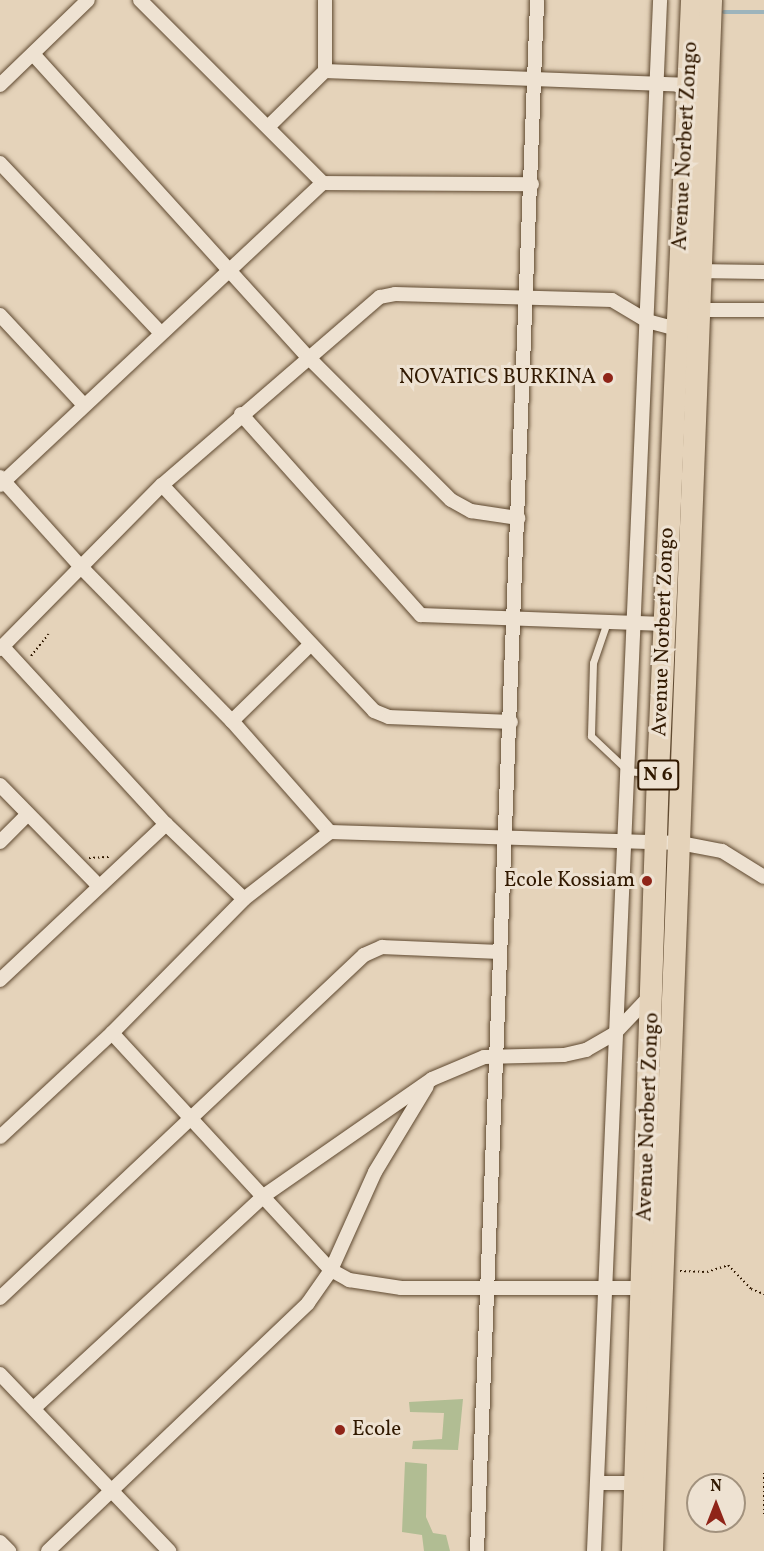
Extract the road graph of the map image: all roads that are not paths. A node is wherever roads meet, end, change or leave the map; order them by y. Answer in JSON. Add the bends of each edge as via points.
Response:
{"nodes":[{"id":1,"x":88,"y":0,"type":"edge"},
{"id":2,"x":141,"y":0,"type":"edge"},
{"id":3,"x":325,"y":0,"type":"edge"},
{"id":4,"x":537,"y":0,"type":"edge"},
{"id":5,"x":660,"y":0,"type":"edge"},
{"id":6,"x":692,"y":0,"type":"edge"},
{"id":7,"x":711,"y":0,"type":"edge"},
{"id":8,"x":33,"y":54,"type":"junction"},
{"id":9,"x":324,"y":71,"type":"junction"},
{"id":10,"x":536,"y":77,"type":"junction"},
{"id":11,"x":656,"y":84,"type":"junction"},
{"id":12,"x":690,"y":85,"type":"junction"},
{"id":13,"x":0,"y":86,"type":"edge"},
{"id":14,"x":268,"y":126,"type":"junction"},
{"id":15,"x":0,"y":163,"type":"edge"},
{"id":16,"x":323,"y":183,"type":"junction"},
{"id":17,"x":532,"y":184,"type":"junction"},
{"id":18,"x":231,"y":269,"type":"junction"},
{"id":19,"x":690,"y":271,"type":"junction"},
{"id":20,"x":764,"y":272,"type":"edge"},
{"id":21,"x":527,"y":298,"type":"junction"},
{"id":22,"x":764,"y":310,"type":"edge"},
{"id":23,"x":0,"y":315,"type":"edge"},
{"id":24,"x":685,"y":316,"type":"junction"},
{"id":25,"x":647,"y":321,"type":"junction"},
{"id":26,"x":161,"y":333,"type":"junction"},
{"id":27,"x":308,"y":357,"type":"junction"},
{"id":28,"x":84,"y":405,"type":"junction"},
{"id":29,"x":241,"y":414,"type":"junction"},
{"id":30,"x":1,"y":481,"type":"edge"},
{"id":31,"x":162,"y":485,"type":"junction"},
{"id":32,"x":518,"y":518,"type":"junction"},
{"id":33,"x":81,"y":567,"type":"junction"},
{"id":34,"x":515,"y":618,"type":"junction"},
{"id":35,"x":608,"y":622,"type":"junction"},
{"id":36,"x":634,"y":624,"type":"junction"},
{"id":37,"x":664,"y":624,"type":"junction"},
{"id":38,"x":311,"y":644,"type":"junction"},
{"id":39,"x":2,"y":648,"type":"edge"},
{"id":40,"x":232,"y":721,"type":"junction"},
{"id":41,"x":511,"y":722,"type":"junction"},
{"id":42,"x":628,"y":771,"type":"junction"},
{"id":43,"x":658,"y":774,"type":"junction"},
{"id":44,"x":0,"y":785,"type":"edge"},
{"id":45,"x":27,"y":815,"type":"junction"},
{"id":46,"x":166,"y":824,"type":"junction"},
{"id":47,"x":330,"y":832,"type":"junction"},
{"id":48,"x":505,"y":840,"type":"junction"},
{"id":49,"x":625,"y":840,"type":"junction"},
{"id":50,"x":0,"y":842,"type":"edge"},
{"id":51,"x":669,"y":843,"type":"junction"},
{"id":52,"x":764,"y":877,"type":"edge"},
{"id":53,"x":99,"y":886,"type":"junction"},
{"id":54,"x":244,"y":899,"type":"junction"},
{"id":55,"x":499,"y":952,"type":"junction"},
{"id":56,"x":0,"y":980,"type":"edge"},
{"id":57,"x":653,"y":993,"type":"junction"},
{"id":58,"x":112,"y":1033,"type":"junction"},
{"id":59,"x":615,"y":1034,"type":"junction"},
{"id":60,"x":495,"y":1057,"type":"junction"},
{"id":61,"x":432,"y":1079,"type":"junction"},
{"id":62,"x":192,"y":1118,"type":"junction"},
{"id":63,"x":0,"y":1137,"type":"edge"},
{"id":64,"x":265,"y":1195,"type":"junction"},
{"id":65,"x":332,"y":1270,"type":"junction"},
{"id":66,"x":489,"y":1288,"type":"junction"},
{"id":67,"x":605,"y":1288,"type":"junction"},
{"id":68,"x":644,"y":1288,"type":"junction"},
{"id":69,"x":0,"y":1298,"type":"edge"},
{"id":70,"x":0,"y":1374,"type":"edge"},
{"id":71,"x":34,"y":1408,"type":"junction"},
{"id":72,"x":598,"y":1484,"type":"junction"},
{"id":73,"x":636,"y":1484,"type":"junction"},
{"id":74,"x":112,"y":1492,"type":"junction"},
{"id":75,"x":0,"y":1542,"type":"edge"},
{"id":76,"x":9,"y":1551,"type":"edge"},
{"id":77,"x":48,"y":1551,"type":"edge"},
{"id":78,"x":168,"y":1551,"type":"edge"},
{"id":79,"x":477,"y":1551,"type":"edge"},
{"id":80,"x":594,"y":1551,"type":"edge"},
{"id":81,"x":633,"y":1551,"type":"edge"},
{"id":82,"x":652,"y":1551,"type":"edge"}],
"edges":[{"from":1,"to":8,"type":"street"},
{"from":2,"to":14,"type":"street"},
{"from":3,"to":9,"type":"street"},
{"from":4,"to":10,"type":"street"},
{"from":5,"to":11,"type":"street"},
{"from":6,"to":12,"type":"main road","name":"Avenue Norbert Zongo","number":"N 6"},
{"from":7,"to":19,"type":"main road","name":"Avenue Norbert Zongo","number":"N 6"},
{"from":8,"to":13,"type":"street"},
{"from":8,"to":18,"type":"street"},
{"from":9,"to":10,"type":"street"},
{"from":9,"to":14,"type":"street"},
{"from":10,"to":11,"type":"street"},
{"from":10,"to":17,"type":"street"},
{"from":11,"to":12,"type":"street"},
{"from":11,"to":25,"type":"street"},
{"from":12,"to":19,"type":"main road","name":"Avenue Norbert Zongo","number":"N 6"},
{"from":14,"to":16,"type":"street"},
{"from":15,"to":26,"type":"street"},
{"from":16,"to":17,"type":"street"},
{"from":16,"to":18,"type":"street"},
{"from":17,"to":21,"type":"street"},
{"from":18,"to":26,"type":"street"},
{"from":18,"to":27,"type":"street"},
{"from":19,"to":20,"type":"street"},
{"from":19,"to":24,"type":"main road","name":"Avenue Norbert Zongo","number":"N 6"},
{"from":21,"to":25,"type":"street","via":[[612,300],[630,307]]},
{"from":21,"to":27,"type":"street","via":[[386,295],[372,301]]},
{"from":21,"to":32,"type":"street"},
{"from":22,"to":24,"type":"street"},
{"from":23,"to":28,"type":"street"},
{"from":24,"to":25,"type":"street"},
{"from":24,"to":37,"type":"main road","name":"Avenue Norbert Zongo","number":"N 6"},
{"from":24,"to":51,"type":"main road","name":"Avenue Norbert Zongo","number":"N 6"},
{"from":25,"to":36,"type":"street"},
{"from":26,"to":28,"type":"street"},
{"from":27,"to":29,"type":"street"},
{"from":27,"to":32,"type":"street","via":[[451,500],[471,511]]},
{"from":28,"to":30,"type":"street"},
{"from":29,"to":31,"type":"street"},
{"from":29,"to":34,"type":"street","via":[[417,612],[432,617]]},
{"from":30,"to":33,"type":"street"},
{"from":31,"to":33,"type":"street"},
{"from":31,"to":38,"type":"street"},
{"from":32,"to":34,"type":"street"},
{"from":33,"to":39,"type":"street"},
{"from":33,"to":40,"type":"street"},
{"from":34,"to":35,"type":"street"},
{"from":34,"to":41,"type":"street"},
{"from":35,"to":36,"type":"street"},
{"from":35,"to":42,"type":"lane","via":[[593,663],[591,736]]},
{"from":36,"to":37,"type":"street"},
{"from":36,"to":42,"type":"street"},
{"from":37,"to":43,"type":"main road","name":"Avenue Norbert Zongo","number":"N 6"},
{"from":38,"to":40,"type":"street"},
{"from":38,"to":41,"type":"street","via":[[383,716]]},
{"from":39,"to":46,"type":"street"},
{"from":40,"to":47,"type":"street"},
{"from":41,"to":48,"type":"street"},
{"from":42,"to":43,"type":"lane"},
{"from":42,"to":49,"type":"street"},
{"from":43,"to":51,"type":"main road","name":"Avenue Norbert Zongo","number":"N 6"},
{"from":44,"to":45,"type":"street"},
{"from":45,"to":50,"type":"street"},
{"from":45,"to":53,"type":"street"},
{"from":46,"to":53,"type":"street"},
{"from":46,"to":54,"type":"street"},
{"from":47,"to":48,"type":"street"},
{"from":47,"to":54,"type":"street"},
{"from":48,"to":49,"type":"street"},
{"from":48,"to":55,"type":"street"},
{"from":49,"to":51,"type":"street"},
{"from":49,"to":59,"type":"street"},
{"from":51,"to":52,"type":"street","via":[[722,850]]},
{"from":51,"to":57,"type":"main road","name":"Avenue Norbert Zongo","number":"N 6"},
{"from":51,"to":82,"type":"main road","name":"Avenue Norbert Zongo","number":"N 6","via":[[663,1271]]},
{"from":53,"to":56,"type":"street"},
{"from":54,"to":58,"type":"street"},
{"from":55,"to":60,"type":"street"},
{"from":55,"to":62,"type":"street","via":[[373,950]]},
{"from":57,"to":59,"type":"street"},
{"from":57,"to":68,"type":"main road","name":"Avenue Norbert Zongo","number":"N 6"},
{"from":58,"to":62,"type":"street"},
{"from":58,"to":63,"type":"street"},
{"from":59,"to":60,"type":"street","via":[[586,1050],[564,1055]]},
{"from":59,"to":67,"type":"street"},
{"from":60,"to":61,"type":"street","via":[[459,1065]]},
{"from":60,"to":66,"type":"street"},
{"from":61,"to":64,"type":"street"},
{"from":61,"to":65,"type":"street","via":[[375,1172]]},
{"from":62,"to":64,"type":"street"},
{"from":62,"to":69,"type":"street"},
{"from":64,"to":65,"type":"street"},
{"from":64,"to":71,"type":"street"},
{"from":65,"to":66,"type":"street","via":[[349,1280],[384,1287]]},
{"from":65,"to":74,"type":"street","via":[[292,1320]]},
{"from":66,"to":67,"type":"street"},
{"from":66,"to":79,"type":"street"},
{"from":67,"to":68,"type":"street"},
{"from":67,"to":72,"type":"street"},
{"from":68,"to":73,"type":"main road","name":"Avenue Norbert Zongo","number":"N 6"},
{"from":70,"to":71,"type":"street"},
{"from":71,"to":74,"type":"street"},
{"from":72,"to":73,"type":"street"},
{"from":72,"to":80,"type":"street"},
{"from":73,"to":81,"type":"main road","name":"Avenue Norbert Zongo","number":"N 6"},
{"from":74,"to":77,"type":"street"},
{"from":74,"to":78,"type":"street"},
{"from":75,"to":76,"type":"street"}]}
